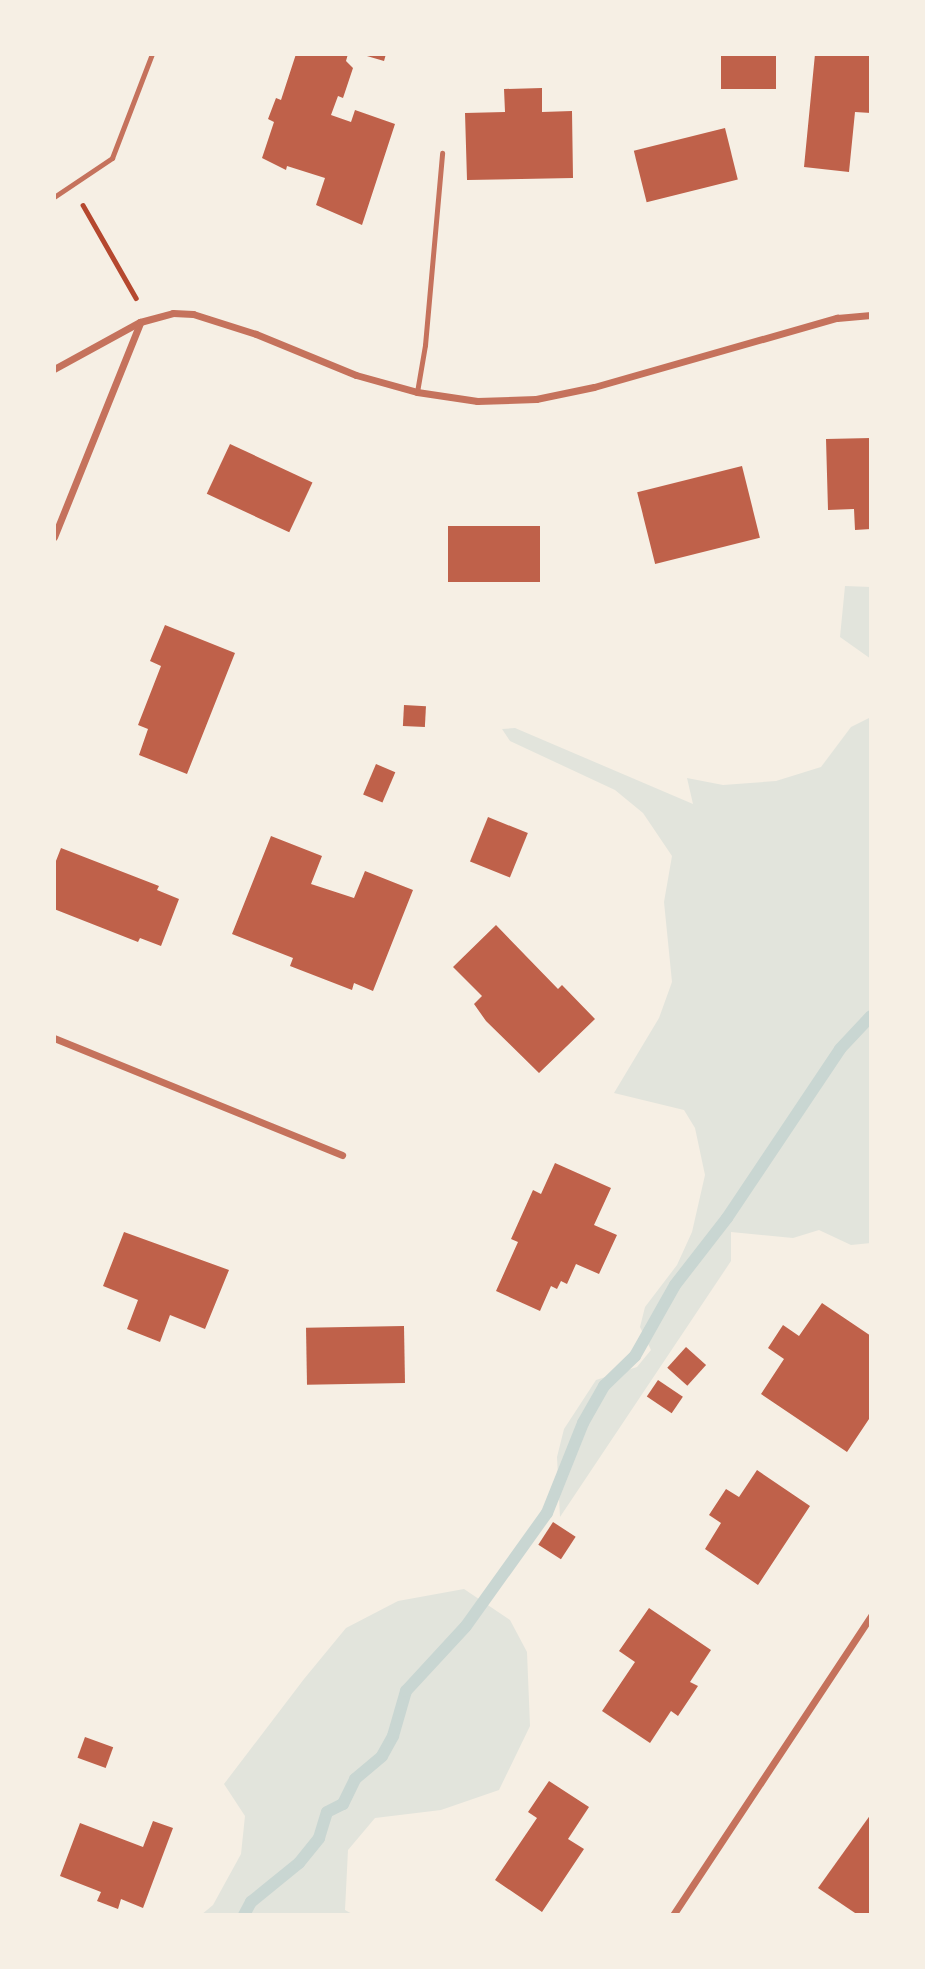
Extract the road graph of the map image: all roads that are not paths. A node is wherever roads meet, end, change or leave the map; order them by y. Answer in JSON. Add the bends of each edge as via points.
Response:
{"nodes":[{"id":1,"x":152,"y":54,"type":"edge"},
{"id":2,"x":442,"y":153,"type":"dead end"},
{"id":3,"x":54,"y":197,"type":"edge"},
{"id":4,"x":871,"y":315,"type":"edge"},
{"id":5,"x":144,"y":321,"type":"junction"},
{"id":6,"x":54,"y":369,"type":"edge"},
{"id":7,"x":417,"y":391,"type":"junction"},
{"id":8,"x":54,"y":537,"type":"edge"},
{"id":9,"x":54,"y":1038,"type":"edge"},
{"id":10,"x":342,"y":1155,"type":"dead end"},
{"id":11,"x":871,"y":1616,"type":"edge"},
{"id":12,"x":673,"y":1915,"type":"edge"}],
"edges":[{"from":1,"to":3,"type":"lane","via":[[112,159]]},
{"from":2,"to":7,"type":"lane"},
{"from":4,"to":7,"type":"street","via":[[837,318],[536,399],[477,401]]},
{"from":5,"to":6,"type":"street"},
{"from":5,"to":7,"type":"street","via":[[173,313],[212,318],[356,375]]},
{"from":5,"to":8,"type":"street"},
{"from":9,"to":10,"type":"street"},
{"from":11,"to":12,"type":"street"}]}
